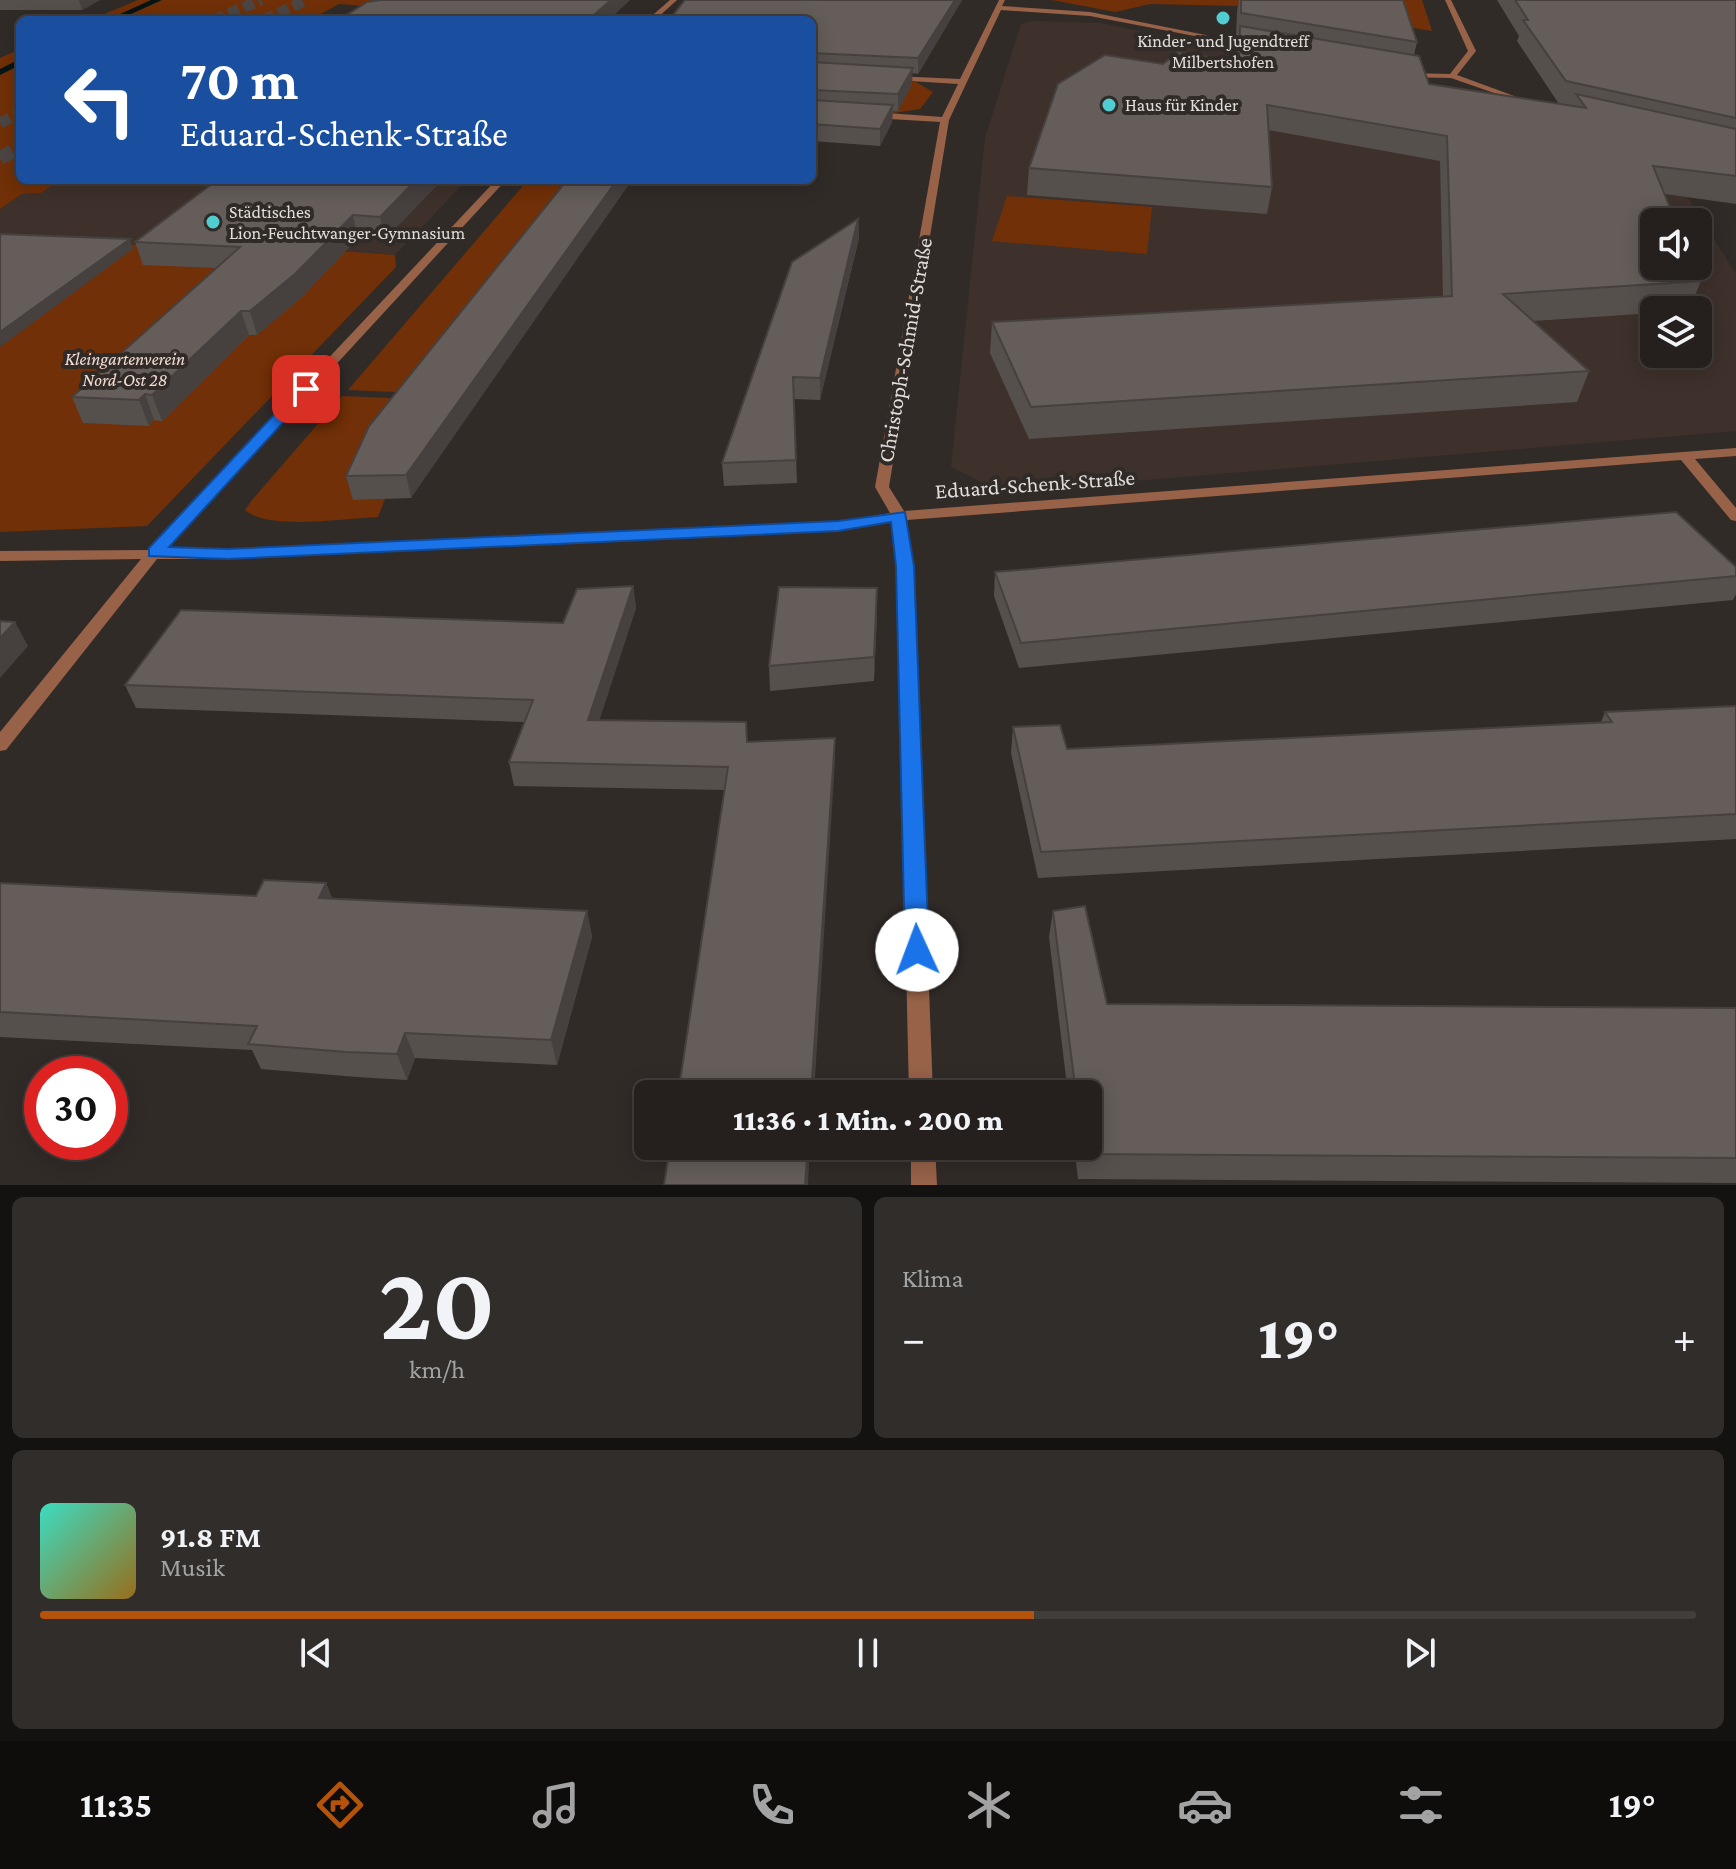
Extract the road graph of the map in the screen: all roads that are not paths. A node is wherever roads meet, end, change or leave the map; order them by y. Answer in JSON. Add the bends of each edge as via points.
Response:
{"nodes":[{"id":1,"x":674,"y":0,"type":"edge"},
{"id":2,"x":1448,"y":0,"type":"edge"},
{"id":3,"x":1000,"y":4,"type":"edge"},
{"id":4,"x":656,"y":16,"type":"edge"},
{"id":5,"x":1271,"y":49,"type":"edge"},
{"id":6,"x":1389,"y":72,"type":"edge"},
{"id":7,"x":1452,"y":76,"type":"junction"},
{"id":8,"x":888,"y":77,"type":"edge"},
{"id":9,"x":964,"y":82,"type":"junction"},
{"id":10,"x":1530,"y":103,"type":"edge"},
{"id":11,"x":856,"y":114,"type":"edge"},
{"id":12,"x":945,"y":120,"type":"junction"},
{"id":13,"x":497,"y":184,"type":"edge"},
{"id":14,"x":1736,"y":452,"type":"edge"},
{"id":15,"x":1685,"y":456,"type":"junction"},
{"id":16,"x":899,"y":516,"type":"junction"},
{"id":17,"x":1736,"y":517,"type":"edge"},
{"id":18,"x":155,"y":552,"type":"junction"},
{"id":19,"x":0,"y":556,"type":"edge"},
{"id":20,"x":0,"y":745,"type":"edge"},
{"id":21,"x":921,"y":1080,"type":"edge"},
{"id":22,"x":923,"y":1160,"type":"edge"},
{"id":23,"x":924,"y":1185,"type":"edge"}],
"edges":[{"from":1,"to":4,"type":"street"},
{"from":2,"to":7,"type":"street","via":[[1472,51]]},
{"from":3,"to":5,"type":"street","via":[[1090,14]]},
{"from":3,"to":9,"type":"street","name":"Christoph-Schmid-Straße"},
{"from":6,"to":7,"type":"street"},
{"from":7,"to":10,"type":"street"},
{"from":8,"to":9,"type":"street"},
{"from":9,"to":12,"type":"street","name":"Christoph-Schmid-Straße"},
{"from":11,"to":12,"type":"street"},
{"from":12,"to":16,"type":"street","name":"Christoph-Schmid-Straße","via":[[882,487]]},
{"from":13,"to":18,"type":"street"},
{"from":14,"to":15,"type":"street","name":"Eduard-Schenk-Straße"},
{"from":15,"to":16,"type":"street","name":"Eduard-Schenk-Straße"},
{"from":15,"to":17,"type":"street"},
{"from":16,"to":18,"type":"street","name":"Eduard-Schenk-Straße","via":[[838,526],[228,554]]},
{"from":16,"to":21,"type":"street","name":"Christoph-Schmid-Straße","via":[[905,566]]},
{"from":18,"to":19,"type":"street","name":"Eduard-Schenk-Straße"},
{"from":18,"to":20,"type":"street"},
{"from":22,"to":23,"type":"street"}]}
